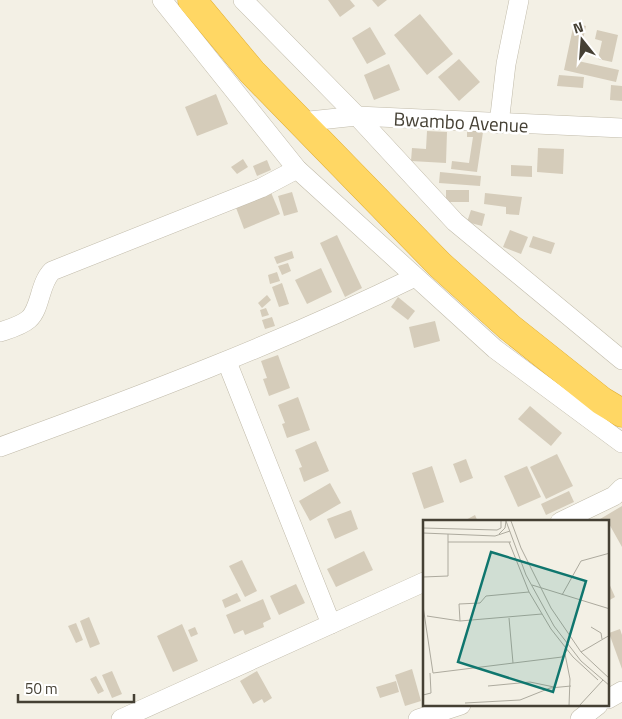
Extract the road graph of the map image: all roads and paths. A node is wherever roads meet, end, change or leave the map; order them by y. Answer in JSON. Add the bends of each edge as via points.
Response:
{"nodes":[{"id":1,"x":162,"y":0,"type":"edge"},
{"id":2,"x":192,"y":0,"type":"edge"},
{"id":3,"x":243,"y":0,"type":"edge"},
{"id":4,"x":519,"y":0,"type":"edge"},
{"id":5,"x":357,"y":116,"type":"junction"},
{"id":6,"x":300,"y":122,"type":"junction"},
{"id":7,"x":498,"y":124,"type":"junction"},
{"id":8,"x":622,"y":128,"type":"edge"},
{"id":9,"x":297,"y":169,"type":"junction"},
{"id":10,"x":415,"y":277,"type":"junction"},
{"id":11,"x":0,"y":332,"type":"edge"},
{"id":12,"x":622,"y":360,"type":"edge"},
{"id":13,"x":227,"y":362,"type":"junction"},
{"id":14,"x":622,"y":413,"type":"edge"},
{"id":15,"x":622,"y":443,"type":"edge"},
{"id":16,"x":0,"y":447,"type":"edge"},
{"id":17,"x":622,"y":488,"type":"edge"},
{"id":18,"x":564,"y":520,"type":"edge"},
{"id":19,"x":423,"y":582,"type":"edge"},
{"id":20,"x":331,"y":624,"type":"junction"},
{"id":21,"x":622,"y":690,"type":"edge"},
{"id":22,"x":610,"y":698,"type":"edge"},
{"id":23,"x":457,"y":706,"type":"edge"},
{"id":24,"x":597,"y":706,"type":"edge"},
{"id":25,"x":121,"y":719,"type":"edge"},
{"id":26,"x":418,"y":719,"type":"edge"},
{"id":27,"x":580,"y":719,"type":"edge"}],
"edges":[{"from":1,"to":9,"type":"street"},
{"from":2,"to":6,"type":"highway","via":[[252,72]]},
{"from":3,"to":5,"type":"street"},
{"from":4,"to":7,"type":"street"},
{"from":5,"to":6,"type":"street","name":"Bwambo Avenue"},
{"from":5,"to":7,"type":"street","name":"Bwambo Avenue"},
{"from":5,"to":12,"type":"street","via":[[456,222]]},
{"from":6,"to":14,"type":"highway","via":[[440,265],[509,328]]},
{"from":7,"to":8,"type":"street","name":"Bwambo Avenue"},
{"from":9,"to":10,"type":"street"},
{"from":9,"to":11,"type":"street","via":[[261,188],[52,271],[46,277],[30,318]]},
{"from":10,"to":13,"type":"street"},
{"from":10,"to":15,"type":"street","via":[[495,349]]},
{"from":13,"to":16,"type":"street"},
{"from":13,"to":20,"type":"street"},
{"from":17,"to":18,"type":"street","via":[[614,496]]},
{"from":19,"to":20,"type":"street"},
{"from":20,"to":25,"type":"street"},
{"from":21,"to":22,"type":"street"},
{"from":23,"to":26,"type":"street"},
{"from":24,"to":27,"type":"street"}]}
